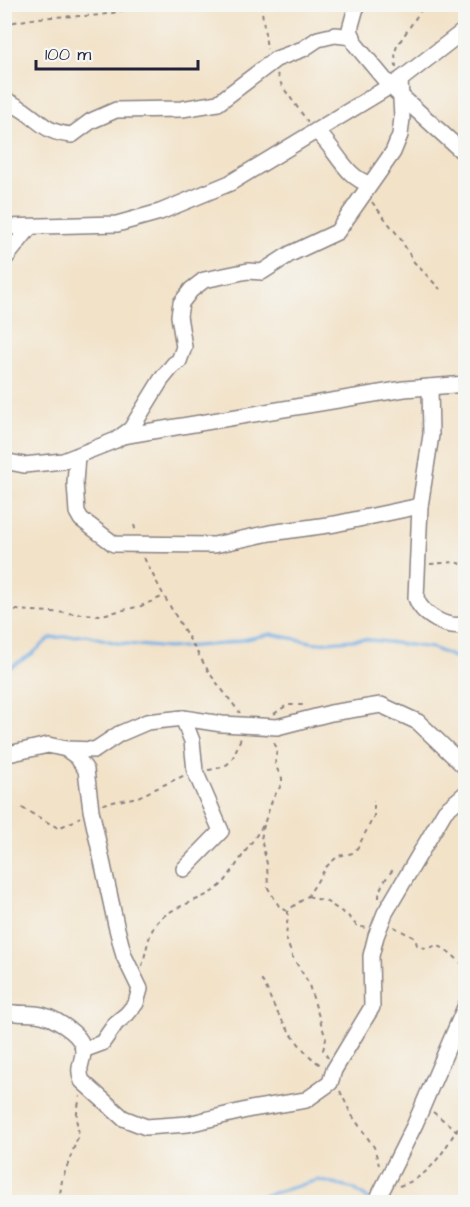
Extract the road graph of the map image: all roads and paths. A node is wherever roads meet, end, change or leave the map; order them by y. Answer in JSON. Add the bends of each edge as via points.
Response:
{"nodes":[{"id":1,"x":138,"y":4,"type":"edge"},
{"id":2,"x":357,"y":4,"type":"edge"},
{"id":3,"x":425,"y":4,"type":"edge"},
{"id":4,"x":4,"y":24,"type":"edge"},
{"id":5,"x":465,"y":29,"type":"edge"},
{"id":6,"x":353,"y":37,"type":"junction"},
{"id":7,"x":397,"y":88,"type":"junction"},
{"id":8,"x":4,"y":99,"type":"edge"},
{"id":9,"x":316,"y":131,"type":"junction"},
{"id":10,"x":465,"y":155,"type":"edge"},
{"id":11,"x":368,"y":186,"type":"junction"},
{"id":12,"x":4,"y":227,"type":"edge"},
{"id":13,"x":30,"y":227,"type":"junction"},
{"id":14,"x":4,"y":260,"type":"edge"},
{"id":15,"x":440,"y":289,"type":"dead end"},
{"id":16,"x":465,"y":384,"type":"edge"},
{"id":17,"x":430,"y":387,"type":"junction"},
{"id":18,"x":121,"y":436,"type":"junction"},
{"id":19,"x":77,"y":456,"type":"junction"},
{"id":20,"x":4,"y":461,"type":"edge"},
{"id":21,"x":420,"y":506,"type":"junction"},
{"id":22,"x":134,"y":525,"type":"dead end"},
{"id":23,"x":139,"y":543,"type":"junction"},
{"id":24,"x":465,"y":563,"type":"edge"},
{"id":25,"x":423,"y":566,"type":"dead end"},
{"id":26,"x":164,"y":596,"type":"junction"},
{"id":27,"x":15,"y":610,"type":"dead end"},
{"id":28,"x":465,"y":624,"type":"edge"},
{"id":29,"x":183,"y":718,"type":"junction"},
{"id":30,"x":252,"y":725,"type":"junction"},
{"id":31,"x":66,"y":749,"type":"junction"},
{"id":32,"x":95,"y":750,"type":"junction"},
{"id":33,"x":4,"y":755,"type":"edge"},
{"id":34,"x":465,"y":768,"type":"edge"},
{"id":35,"x":86,"y":770,"type":"junction"},
{"id":36,"x":195,"y":771,"type":"junction"},
{"id":37,"x":465,"y":793,"type":"edge"},
{"id":38,"x":374,"y":801,"type":"dead end"},
{"id":39,"x":22,"y":808,"type":"dead end"},
{"id":40,"x":91,"y":810,"type":"junction"},
{"id":41,"x":264,"y":824,"type":"junction"},
{"id":42,"x":184,"y":868,"type":"dead end"},
{"id":43,"x":288,"y":912,"type":"junction"},
{"id":44,"x":261,"y":980,"type":"dead end"},
{"id":45,"x":137,"y":981,"type":"junction"},
{"id":46,"x":465,"y":1005,"type":"edge"},
{"id":47,"x":4,"y":1008,"type":"edge"},
{"id":48,"x":83,"y":1050,"type":"junction"},
{"id":49,"x":334,"y":1070,"type":"junction"},
{"id":50,"x":82,"y":1081,"type":"junction"},
{"id":51,"x":424,"y":1105,"type":"junction"},
{"id":52,"x":465,"y":1116,"type":"edge"},
{"id":53,"x":456,"y":1131,"type":"junction"},
{"id":54,"x":465,"y":1138,"type":"edge"},
{"id":55,"x":384,"y":1188,"type":"junction"},
{"id":56,"x":59,"y":1203,"type":"edge"},
{"id":57,"x":376,"y":1203,"type":"edge"}],
"edges":[{"from":1,"to":4,"type":"path","via":[[102,15],[43,17]]},
{"from":2,"to":6,"type":"street","via":[[350,29]]},
{"from":3,"to":7,"type":"path","via":[[397,46]]},
{"from":5,"to":7,"type":"street"},
{"from":6,"to":7,"type":"street","via":[[355,44]]},
{"from":6,"to":8,"type":"street","via":[[335,35],[318,39],[276,59],[218,103],[182,109],[116,110],[72,135],[57,134]]},
{"from":7,"to":9,"type":"street"},
{"from":7,"to":10,"type":"street"},
{"from":7,"to":11,"type":"street","via":[[402,118],[400,135],[393,152]]},
{"from":9,"to":11,"type":"street","via":[[353,176]]},
{"from":9,"to":13,"type":"street","via":[[230,183],[160,212],[117,224]]},
{"from":11,"to":15,"type":"path","via":[[372,201],[414,262]]},
{"from":11,"to":18,"type":"street","via":[[337,232],[262,272],[204,280],[191,290],[181,303],[178,316],[184,347],[179,361],[161,380],[131,429]]},
{"from":12,"to":13,"type":"street"},
{"from":13,"to":14,"type":"street"},
{"from":16,"to":17,"type":"street"},
{"from":17,"to":18,"type":"street"},
{"from":17,"to":21,"type":"street","via":[[431,435]]},
{"from":18,"to":19,"type":"street"},
{"from":19,"to":20,"type":"street","via":[[24,465]]},
{"from":19,"to":23,"type":"street","via":[[75,501],[81,519],[114,544]]},
{"from":21,"to":23,"type":"street","via":[[214,545]]},
{"from":21,"to":28,"type":"street","via":[[416,598],[419,607],[448,625]]},
{"from":22,"to":23,"type":"path"},
{"from":23,"to":26,"type":"path"},
{"from":24,"to":25,"type":"path"},
{"from":26,"to":27,"type":"path","via":[[101,615]]},
{"from":26,"to":30,"type":"path","via":[[210,674]]},
{"from":29,"to":30,"type":"street"},
{"from":29,"to":32,"type":"street","via":[[147,722]]},
{"from":29,"to":36,"type":"street","via":[[192,741]]},
{"from":30,"to":34,"type":"street","via":[[277,727],[381,705],[418,722]]},
{"from":30,"to":36,"type":"path","via":[[243,735],[231,763]]},
{"from":30,"to":41,"type":"path","via":[[276,744],[275,765],[282,778]]},
{"from":31,"to":32,"type":"street"},
{"from":31,"to":33,"type":"street","via":[[48,745]]},
{"from":31,"to":35,"type":"street"},
{"from":32,"to":35,"type":"street"},
{"from":35,"to":40,"type":"street"},
{"from":36,"to":40,"type":"path","via":[[138,797]]},
{"from":36,"to":42,"type":"street","via":[[221,831]]},
{"from":37,"to":49,"type":"street","via":[[445,811],[385,913],[371,956],[372,1006]]},
{"from":38,"to":43,"type":"path","via":[[374,816],[358,847],[326,867],[308,896]]},
{"from":39,"to":40,"type":"path","via":[[58,828]]},
{"from":40,"to":45,"type":"street","via":[[124,956]]},
{"from":41,"to":43,"type":"path","via":[[261,839],[268,888],[279,906]]},
{"from":41,"to":45,"type":"path","via":[[219,888],[157,923]]},
{"from":43,"to":49,"type":"path","via":[[286,938],[308,982],[326,1039],[323,1050]]},
{"from":44,"to":49,"type":"path","via":[[279,1015],[307,1053]]},
{"from":45,"to":48,"type":"street","via":[[140,989],[136,1003],[102,1042]]},
{"from":46,"to":51,"type":"street"},
{"from":47,"to":48,"type":"street","via":[[60,1022],[79,1036]]},
{"from":48,"to":50,"type":"street","via":[[79,1073]]},
{"from":49,"to":50,"type":"street","via":[[330,1083],[306,1100],[188,1124],[146,1127],[123,1118]]},
{"from":49,"to":55,"type":"path","via":[[351,1114],[374,1147]]},
{"from":50,"to":56,"type":"path","via":[[76,1118],[79,1134],[62,1180]]},
{"from":51,"to":53,"type":"path"},
{"from":51,"to":55,"type":"street"},
{"from":52,"to":53,"type":"path"},
{"from":53,"to":54,"type":"path"},
{"from":53,"to":55,"type":"path","via":[[428,1171],[401,1186]]},
{"from":55,"to":57,"type":"street"}]}
